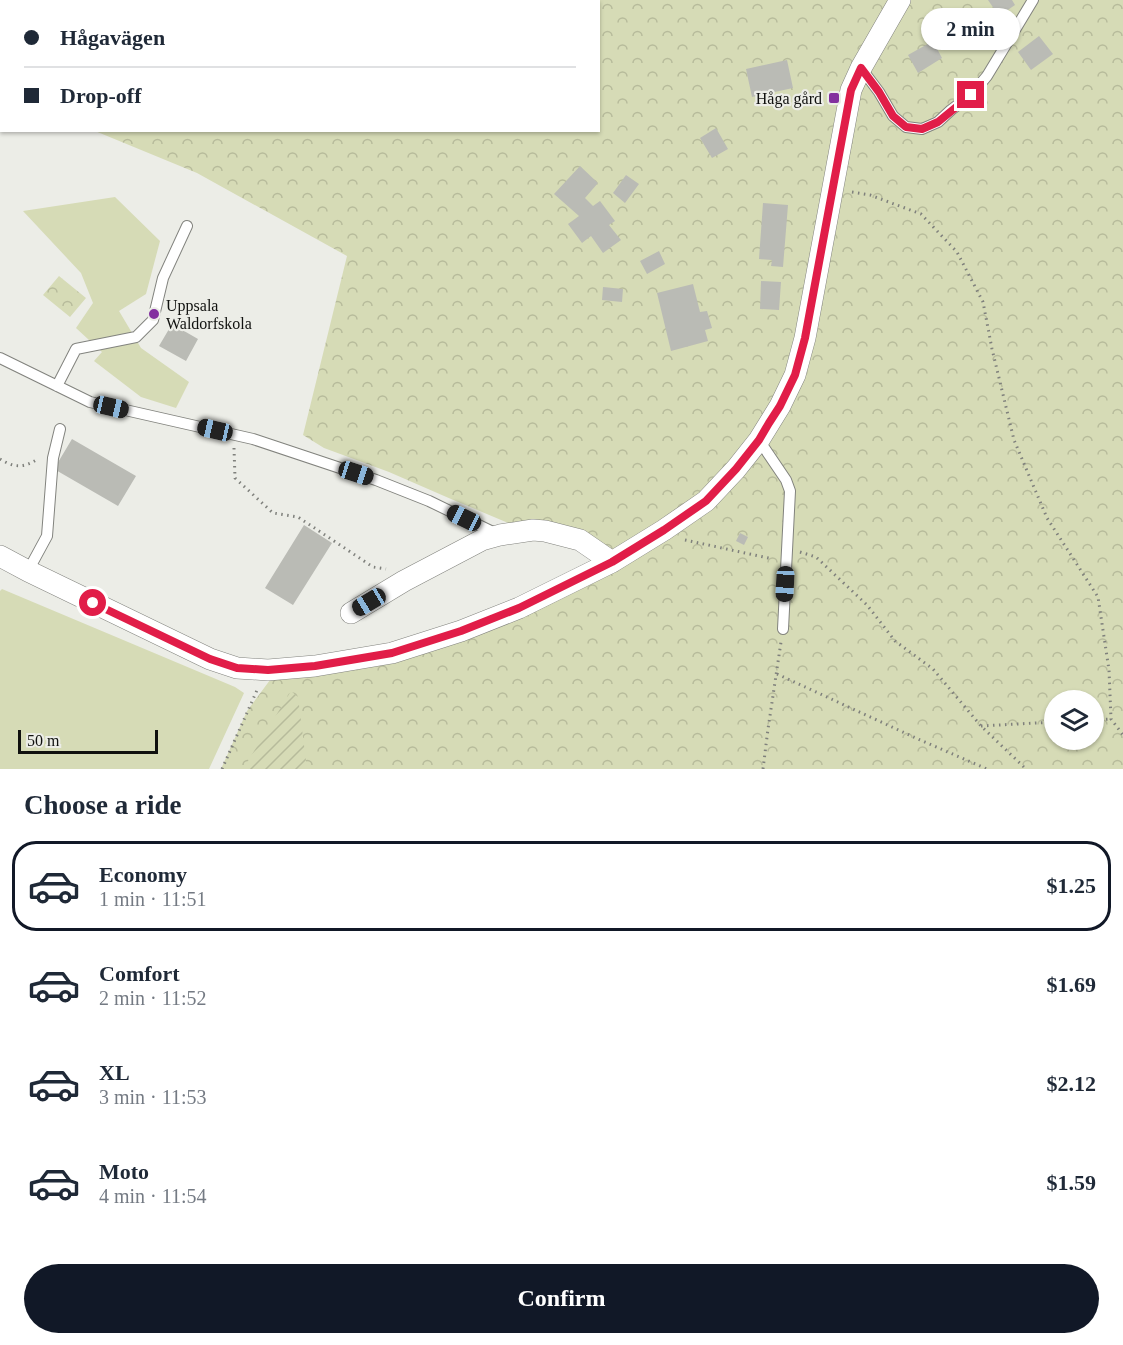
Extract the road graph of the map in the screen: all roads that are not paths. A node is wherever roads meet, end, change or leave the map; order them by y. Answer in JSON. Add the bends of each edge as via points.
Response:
{"nodes":[{"id":1,"x":900,"y":0,"type":"edge"},
{"id":2,"x":1033,"y":0,"type":"edge"},
{"id":3,"x":861,"y":68,"type":"junction"},
{"id":4,"x":187,"y":226,"type":"dead end"},
{"id":5,"x":0,"y":358,"type":"edge"},
{"id":6,"x":57,"y":386,"type":"junction"},
{"id":7,"x":60,"y":429,"type":"dead end"},
{"id":8,"x":759,"y":440,"type":"junction"},
{"id":9,"x":500,"y":535,"type":"junction"},
{"id":10,"x":1,"y":560,"type":"edge"},
{"id":11,"x":612,"y":562,"type":"junction"},
{"id":12,"x":28,"y":571,"type":"junction"},
{"id":13,"x":351,"y":613,"type":"dead end"},
{"id":14,"x":783,"y":629,"type":"road end"}],
"edges":[{"from":1,"to":3,"type":"street"},
{"from":2,"to":3,"type":"lane","via":[[987,76],[971,95],[938,122],[922,129],[906,127],[893,116]]},
{"from":3,"to":8,"type":"street","via":[[851,90],[795,375]]},
{"from":4,"to":6,"type":"lane","via":[[163,278],[153,320],[136,337],[76,349]]},
{"from":5,"to":6,"type":"lane"},
{"from":6,"to":9,"type":"lane","via":[[90,402],[253,439],[376,480]]},
{"from":7,"to":12,"type":"lane","via":[[53,458],[47,536]]},
{"from":8,"to":11,"type":"street","via":[[706,501]]},
{"from":8,"to":14,"type":"lane","via":[[790,491]]},
{"from":9,"to":11,"type":"street","via":[[545,531],[580,540]]},
{"from":9,"to":13,"type":"street","via":[[482,540],[417,574]]},
{"from":10,"to":12,"type":"street"},
{"from":11,"to":12,"type":"street","via":[[519,608],[392,653],[268,670],[237,668],[210,659]]}]}
